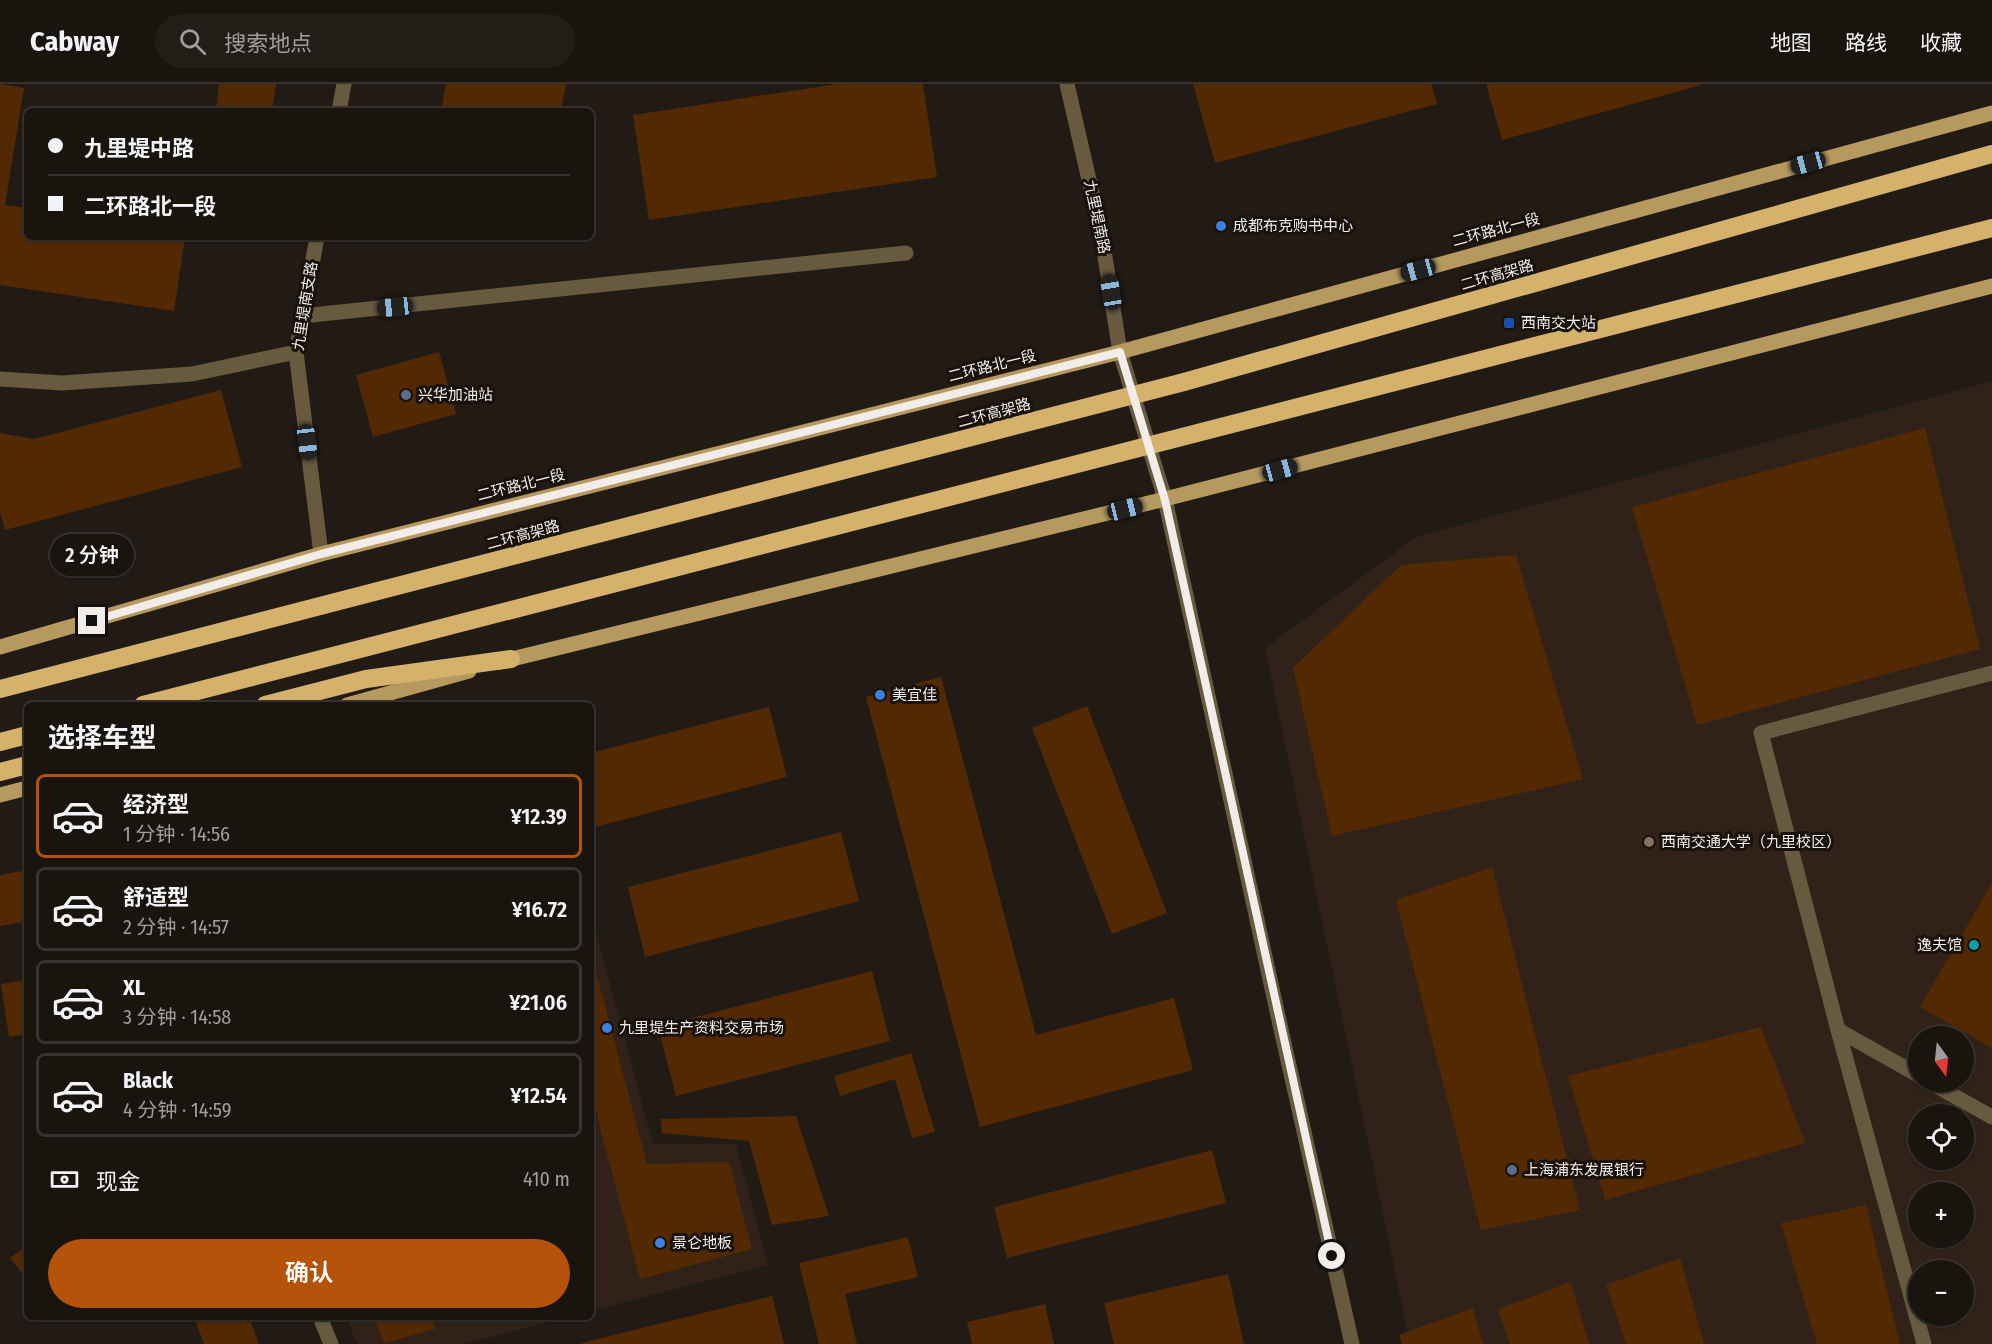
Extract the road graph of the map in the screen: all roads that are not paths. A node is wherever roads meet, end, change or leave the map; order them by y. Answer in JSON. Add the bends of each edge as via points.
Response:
{"nodes":[{"id":1,"x":344,"y":84,"type":"edge"},
{"id":2,"x":1067,"y":84,"type":"edge"},
{"id":3,"x":340,"y":108,"type":"edge"},
{"id":4,"x":1992,"y":113,"type":"edge"},
{"id":5,"x":1992,"y":154,"type":"edge"},
{"id":6,"x":1992,"y":228,"type":"edge"},
{"id":7,"x":316,"y":240,"type":"edge"},
{"id":8,"x":906,"y":254,"type":"dead end"},
{"id":9,"x":1992,"y":286,"type":"edge"},
{"id":10,"x":303,"y":316,"type":"junction"},
{"id":11,"x":296,"y":352,"type":"junction"},
{"id":12,"x":1120,"y":352,"type":"junction"},
{"id":13,"x":0,"y":379,"type":"edge"},
{"id":14,"x":1165,"y":500,"type":"junction"},
{"id":15,"x":321,"y":554,"type":"junction"},
{"id":16,"x":0,"y":647,"type":"edge"},
{"id":17,"x":511,"y":659,"type":"junction"},
{"id":18,"x":1992,"y":673,"type":"edge"},
{"id":19,"x":0,"y":689,"type":"edge"},
{"id":20,"x":155,"y":702,"type":"edge"},
{"id":21,"x":277,"y":702,"type":"edge"},
{"id":22,"x":358,"y":702,"type":"edge"},
{"id":23,"x":24,"y":736,"type":"edge"},
{"id":24,"x":0,"y":742,"type":"edge"},
{"id":25,"x":24,"y":766,"type":"edge"},
{"id":26,"x":0,"y":772,"type":"edge"},
{"id":27,"x":24,"y":789,"type":"edge"},
{"id":28,"x":0,"y":795,"type":"edge"},
{"id":29,"x":1838,"y":1030,"type":"junction"},
{"id":30,"x":1908,"y":1069,"type":"edge"},
{"id":31,"x":1947,"y":1092,"type":"edge"},
{"id":32,"x":1992,"y":1117,"type":"edge"},
{"id":33,"x":322,"y":1320,"type":"edge"},
{"id":34,"x":331,"y":1344,"type":"edge"},
{"id":35,"x":1353,"y":1344,"type":"edge"},
{"id":36,"x":1924,"y":1344,"type":"edge"}],
"edges":[{"from":1,"to":3,"type":"street"},
{"from":2,"to":12,"type":"street","name":"九里堤南路","via":[[1101,232]]},
{"from":4,"to":12,"type":"main road","name":"二环路北一段"},
{"from":5,"to":19,"type":"highway","name":"二环高架路","bridge":true,"via":[[1184,382]]},
{"from":6,"to":20,"type":"highway","bridge":true},
{"from":7,"to":10,"type":"street","name":"九里堤南支路"},
{"from":8,"to":10,"type":"street"},
{"from":9,"to":14,"type":"main road"},
{"from":10,"to":11,"type":"street","name":"九里堤南支路"},
{"from":11,"to":13,"type":"street","via":[[192,374],[62,383]]},
{"from":11,"to":15,"type":"street","name":"九里堤南支路"},
{"from":12,"to":14,"type":"street","name":"九里堤南路"},
{"from":12,"to":15,"type":"main road","name":"二环路北一段"},
{"from":14,"to":17,"type":"main road"},
{"from":14,"to":35,"type":"street","name":"九里堤南路"},
{"from":15,"to":16,"type":"main road","name":"二环路北一段"},
{"from":17,"to":21,"type":"highway","via":[[366,679]]},
{"from":17,"to":22,"type":"main road"},
{"from":18,"to":29,"type":"street","via":[[1761,734]]},
{"from":23,"to":24,"type":"highway"},
{"from":25,"to":26,"type":"highway"},
{"from":27,"to":28,"type":"main road"},
{"from":29,"to":30,"type":"street"},
{"from":29,"to":36,"type":"street"},
{"from":31,"to":32,"type":"street"},
{"from":33,"to":34,"type":"street"}]}
